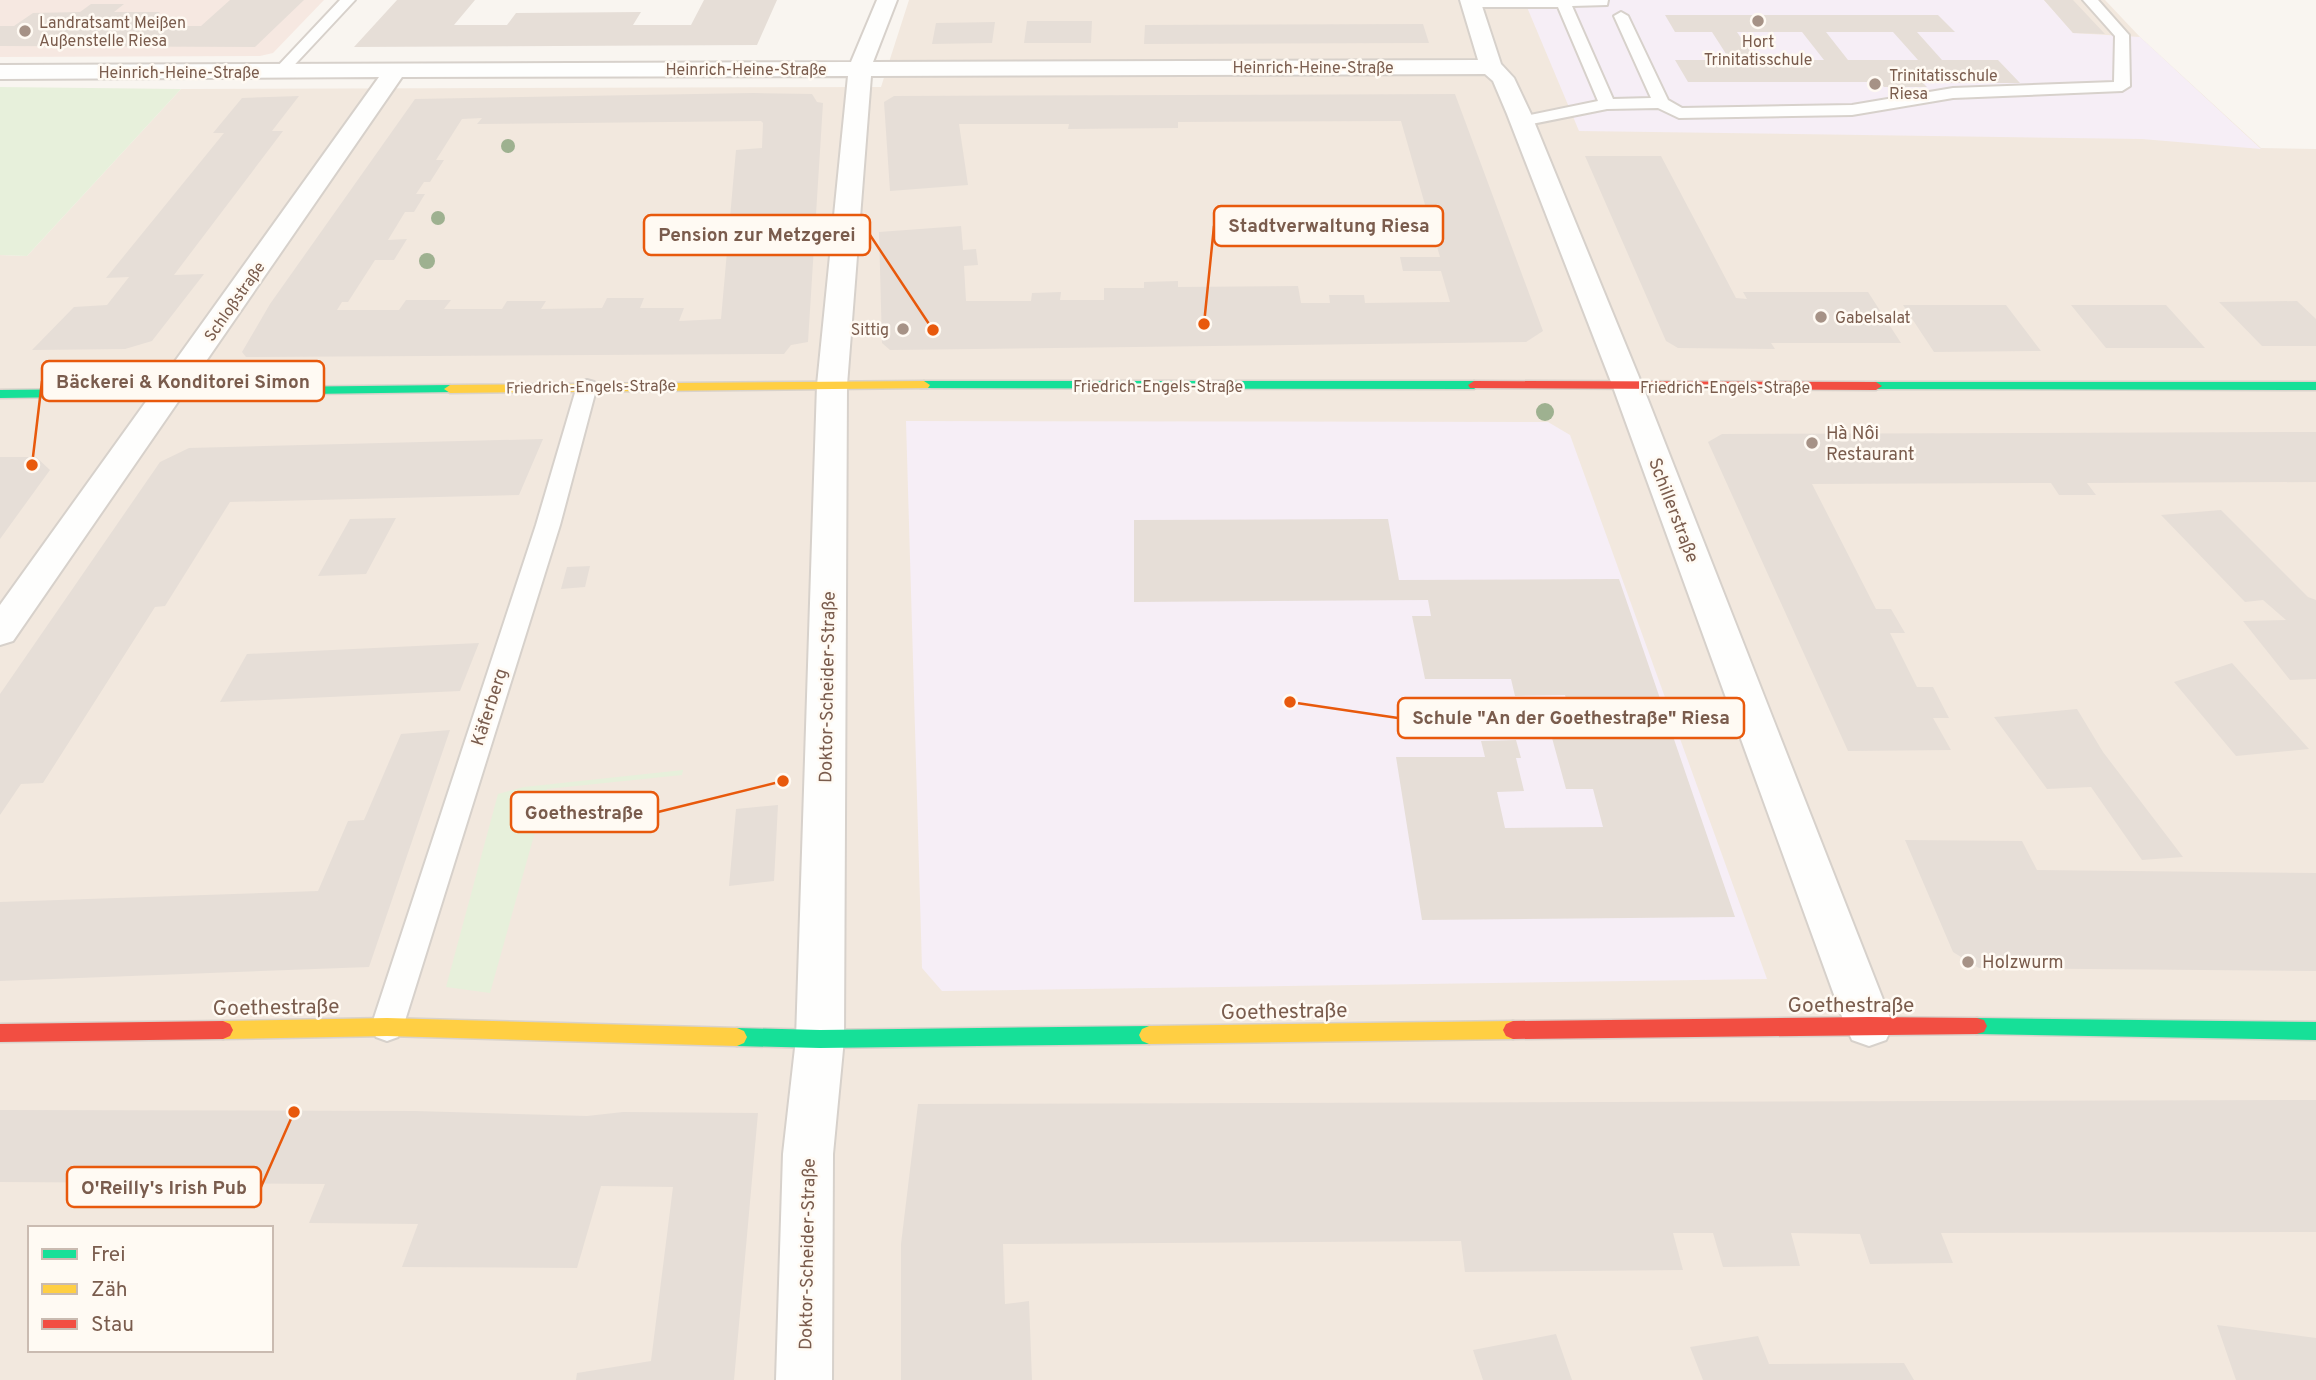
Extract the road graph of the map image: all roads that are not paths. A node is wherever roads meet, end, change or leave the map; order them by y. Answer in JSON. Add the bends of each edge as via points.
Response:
{"nodes":[{"id":1,"x":348,"y":0,"type":"edge"},
{"id":2,"x":887,"y":0,"type":"edge"},
{"id":3,"x":2090,"y":0,"type":"edge"},
{"id":4,"x":1470,"y":1,"type":"edge"},
{"id":5,"x":1563,"y":2,"type":"junction"},
{"id":6,"x":1602,"y":2,"type":"dead end"},
{"id":7,"x":1620,"y":16,"type":"dead end"},
{"id":8,"x":1491,"y":67,"type":"junction"},
{"id":9,"x":860,"y":68,"type":"junction"},
{"id":10,"x":0,"y":72,"type":"edge"},
{"id":11,"x":280,"y":72,"type":"junction"},
{"id":12,"x":394,"y":72,"type":"junction"},
{"id":13,"x":1661,"y":103,"type":"junction"},
{"id":14,"x":1607,"y":104,"type":"junction"},
{"id":15,"x":1522,"y":121,"type":"junction"},
{"id":16,"x":832,"y":384,"type":"junction"},
{"id":17,"x":587,"y":386,"type":"junction"},
{"id":18,"x":2316,"y":386,"type":"edge"},
{"id":19,"x":1628,"y":387,"type":"junction"},
{"id":20,"x":169,"y":393,"type":"junction"},
{"id":21,"x":0,"y":394,"type":"edge"},
{"id":22,"x":0,"y":632,"type":"edge"},
{"id":23,"x":1869,"y":1025,"type":"junction"},
{"id":24,"x":387,"y":1027,"type":"junction"},
{"id":25,"x":2316,"y":1031,"type":"edge"},
{"id":26,"x":0,"y":1033,"type":"edge"},
{"id":27,"x":820,"y":1039,"type":"junction"},
{"id":28,"x":804,"y":1380,"type":"edge"}],
"edges":[{"from":1,"to":11,"type":"lane"},
{"from":2,"to":9,"type":"street","name":"Doktor-Scheider-Straße"},
{"from":3,"to":13,"type":"lane","via":[[2122,35],[2122,86],[1953,93],[1852,110],[1679,113]]},
{"from":4,"to":5,"type":"lane"},
{"from":4,"to":8,"type":"street","name":"Schillerstraße"},
{"from":5,"to":6,"type":"lane"},
{"from":5,"to":14,"type":"lane"},
{"from":7,"to":13,"type":"lane"},
{"from":8,"to":9,"type":"street","name":"Heinrich-Heine-Straße"},
{"from":8,"to":15,"type":"street","name":"Schillerstraße","via":[[1503,78]]},
{"from":9,"to":12,"type":"street","name":"Heinrich-Heine-Straße"},
{"from":9,"to":16,"type":"street","name":"Doktor-Scheider-Straße"},
{"from":10,"to":11,"type":"street","name":"Heinrich-Heine-Straße"},
{"from":11,"to":12,"type":"street","name":"Heinrich-Heine-Straße"},
{"from":12,"to":20,"type":"street","name":"Schloßstraße"},
{"from":13,"to":14,"type":"lane"},
{"from":14,"to":15,"type":"lane"},
{"from":15,"to":19,"type":"street","name":"Schillerstraße"},
{"from":16,"to":17,"type":"main road","name":"Friedrich-Engels-Straße"},
{"from":16,"to":19,"type":"main road","name":"Friedrich-Engels-Straße"},
{"from":16,"to":27,"type":"street","name":"Doktor-Scheider-Straße"},
{"from":17,"to":20,"type":"main road","name":"Friedrich-Engels-Straße"},
{"from":17,"to":24,"type":"lane","name":"Käferberg","via":[[548,525]]},
{"from":18,"to":19,"type":"main road","name":"Friedrich-Engels-Straße"},
{"from":19,"to":23,"type":"street","name":"Schillerstraße"},
{"from":20,"to":21,"type":"main road","name":"Friedrich-Engels-Straße"},
{"from":20,"to":22,"type":"street","name":"Schloßstraße"},
{"from":23,"to":25,"type":"main road","name":"Goethestraße"},
{"from":23,"to":27,"type":"main road","name":"Goethestraße"},
{"from":24,"to":26,"type":"main road","name":"Goethestraße"},
{"from":24,"to":27,"type":"main road","name":"Goethestraße"},
{"from":27,"to":28,"type":"street","name":"Doktor-Scheider-Straße","via":[[808,1154]]}]}
